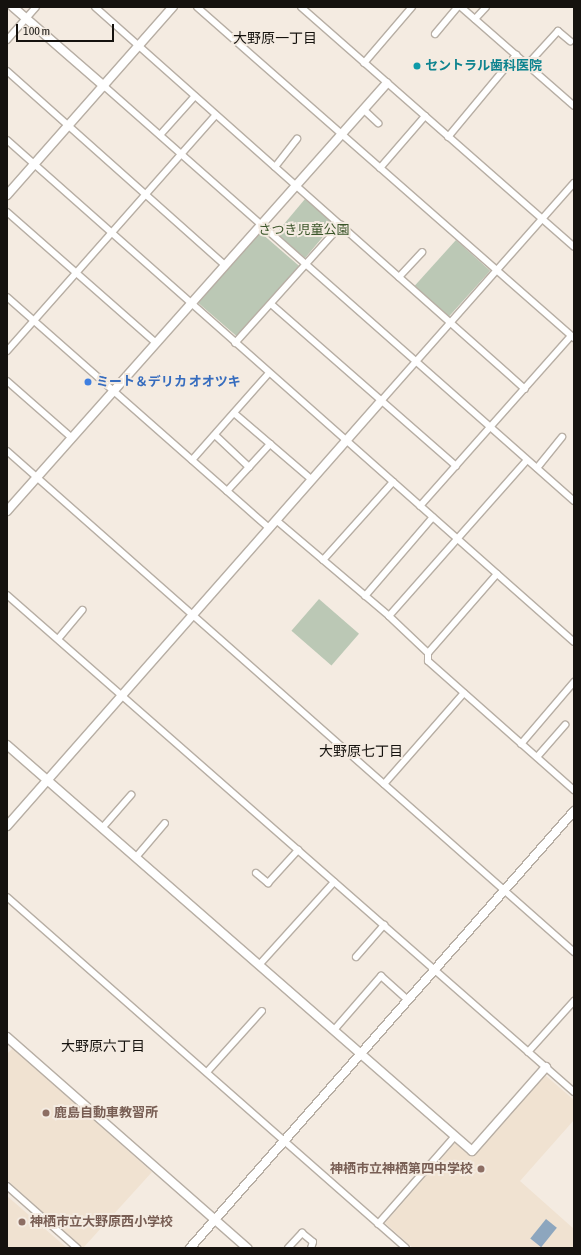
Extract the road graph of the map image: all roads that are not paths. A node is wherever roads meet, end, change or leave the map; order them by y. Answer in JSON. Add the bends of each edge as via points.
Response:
{"nodes":[{"id":1,"x":13,"y":7,"type":"edge"},
{"id":2,"x":36,"y":7,"type":"edge"},
{"id":3,"x":95,"y":7,"type":"edge"},
{"id":4,"x":173,"y":7,"type":"edge"},
{"id":5,"x":197,"y":7,"type":"edge"},
{"id":6,"x":301,"y":7,"type":"edge"},
{"id":7,"x":412,"y":7,"type":"edge"},
{"id":8,"x":458,"y":7,"type":"edge"},
{"id":9,"x":461,"y":7,"type":"edge"},
{"id":10,"x":486,"y":7,"type":"edge"},
{"id":11,"x":26,"y":18,"type":"junction"},
{"id":12,"x":475,"y":19,"type":"junction"},
{"id":13,"x":435,"y":34,"type":"dead end"},
{"id":14,"x":7,"y":40,"type":"edge"},
{"id":15,"x":570,"y":41,"type":"dead end"},
{"id":16,"x":139,"y":46,"type":"junction"},
{"id":17,"x":516,"y":55,"type":"junction"},
{"id":18,"x":364,"y":63,"type":"junction"},
{"id":19,"x":527,"y":65,"type":"junction"},
{"id":20,"x":7,"y":71,"type":"edge"},
{"id":21,"x":387,"y":83,"type":"junction"},
{"id":22,"x":104,"y":86,"type":"junction"},
{"id":23,"x":195,"y":96,"type":"junction"},
{"id":24,"x":574,"y":106,"type":"edge"},
{"id":25,"x":363,"y":110,"type":"junction"},
{"id":26,"x":216,"y":115,"type":"junction"},
{"id":27,"x":425,"y":116,"type":"junction"},
{"id":28,"x":378,"y":124,"type":"dead end"},
{"id":29,"x":69,"y":125,"type":"junction"},
{"id":30,"x":341,"y":134,"type":"junction"},
{"id":31,"x":160,"y":135,"type":"junction"},
{"id":32,"x":448,"y":136,"type":"junction"},
{"id":33,"x":297,"y":139,"type":"dead end"},
{"id":34,"x":7,"y":140,"type":"edge"},
{"id":35,"x":181,"y":154,"type":"junction"},
{"id":36,"x":34,"y":164,"type":"junction"},
{"id":37,"x":275,"y":167,"type":"junction"},
{"id":38,"x":380,"y":168,"type":"junction"},
{"id":39,"x":574,"y":183,"type":"edge"},
{"id":40,"x":296,"y":185,"type":"junction"},
{"id":41,"x":145,"y":193,"type":"junction"},
{"id":42,"x":7,"y":195,"type":"edge"},
{"id":43,"x":7,"y":212,"type":"edge"},
{"id":44,"x":542,"y":218,"type":"junction"},
{"id":45,"x":341,"y":225,"type":"junction"},
{"id":46,"x":260,"y":226,"type":"junction"},
{"id":47,"x":111,"y":233,"type":"junction"},
{"id":48,"x":574,"y":247,"type":"edge"},
{"id":49,"x":422,"y":252,"type":"dead end"},
{"id":50,"x":225,"y":265,"type":"junction"},
{"id":51,"x":305,"y":266,"type":"junction"},
{"id":52,"x":497,"y":270,"type":"junction"},
{"id":53,"x":76,"y":273,"type":"junction"},
{"id":54,"x":399,"y":277,"type":"junction"},
{"id":55,"x":7,"y":297,"type":"edge"},
{"id":56,"x":191,"y":303,"type":"junction"},
{"id":57,"x":271,"y":304,"type":"junction"},
{"id":58,"x":34,"y":321,"type":"junction"},
{"id":59,"x":451,"y":322,"type":"junction"},
{"id":60,"x":572,"y":337,"type":"edge"},
{"id":61,"x":156,"y":343,"type":"junction"},
{"id":62,"x":235,"y":343,"type":"junction"},
{"id":63,"x":7,"y":351,"type":"edge"},
{"id":64,"x":415,"y":362,"type":"junction"},
{"id":65,"x":269,"y":373,"type":"junction"},
{"id":66,"x":7,"y":381,"type":"edge"},
{"id":67,"x":525,"y":388,"type":"junction"},
{"id":68,"x":113,"y":391,"type":"junction"},
{"id":69,"x":381,"y":401,"type":"junction"},
{"id":70,"x":234,"y":414,"type":"junction"},
{"id":71,"x":490,"y":427,"type":"junction"},
{"id":72,"x":215,"y":435,"type":"junction"},
{"id":73,"x":562,"y":437,"type":"dead end"},
{"id":74,"x":72,"y":438,"type":"junction"},
{"id":75,"x":346,"y":441,"type":"junction"},
{"id":76,"x":270,"y":444,"type":"junction"},
{"id":77,"x":7,"y":451,"type":"edge"},
{"id":78,"x":192,"y":460,"type":"junction"},
{"id":79,"x":527,"y":460,"type":"junction"},
{"id":80,"x":456,"y":466,"type":"junction"},
{"id":81,"x":249,"y":467,"type":"junction"},
{"id":82,"x":536,"y":468,"type":"junction"},
{"id":83,"x":37,"y":478,"type":"junction"},
{"id":84,"x":312,"y":479,"type":"junction"},
{"id":85,"x":393,"y":482,"type":"junction"},
{"id":86,"x":227,"y":491,"type":"junction"},
{"id":87,"x":574,"y":501,"type":"edge"},
{"id":88,"x":420,"y":506,"type":"junction"},
{"id":89,"x":7,"y":512,"type":"edge"},
{"id":90,"x":433,"y":517,"type":"junction"},
{"id":91,"x":276,"y":520,"type":"junction"},
{"id":92,"x":269,"y":528,"type":"junction"},
{"id":93,"x":456,"y":538,"type":"junction"},
{"id":94,"x":323,"y":560,"type":"junction"},
{"id":95,"x":497,"y":574,"type":"junction"},
{"id":96,"x":7,"y":595,"type":"edge"},
{"id":97,"x":365,"y":596,"type":"junction"},
{"id":98,"x":82,"y":610,"type":"dead end"},
{"id":99,"x":192,"y":616,"type":"junction"},
{"id":100,"x":389,"y":616,"type":"junction"},
{"id":101,"x":58,"y":639,"type":"junction"},
{"id":102,"x":574,"y":642,"type":"edge"},
{"id":103,"x":428,"y":653,"type":"junction"},
{"id":104,"x":574,"y":682,"type":"edge"},
{"id":105,"x":464,"y":693,"type":"junction"},
{"id":106,"x":123,"y":695,"type":"junction"},
{"id":107,"x":565,"y":724,"type":"dead end"},
{"id":108,"x":521,"y":744,"type":"junction"},
{"id":109,"x":7,"y":745,"type":"edge"},
{"id":110,"x":537,"y":757,"type":"junction"},
{"id":111,"x":48,"y":780,"type":"junction"},
{"id":112,"x":384,"y":784,"type":"junction"},
{"id":113,"x":574,"y":790,"type":"edge"},
{"id":114,"x":131,"y":795,"type":"dead end"},
{"id":115,"x":574,"y":811,"type":"edge"},
{"id":116,"x":165,"y":823,"type":"dead end"},
{"id":117,"x":7,"y":826,"type":"edge"},
{"id":118,"x":103,"y":826,"type":"junction"},
{"id":119,"x":298,"y":850,"type":"junction"},
{"id":120,"x":137,"y":856,"type":"junction"},
{"id":121,"x":256,"y":873,"type":"dead end"},
{"id":122,"x":334,"y":882,"type":"junction"},
{"id":123,"x":504,"y":891,"type":"junction"},
{"id":124,"x":7,"y":897,"type":"edge"},
{"id":125,"x":384,"y":926,"type":"junction"},
{"id":126,"x":574,"y":952,"type":"edge"},
{"id":127,"x":356,"y":957,"type":"dead end"},
{"id":128,"x":259,"y":965,"type":"junction"},
{"id":129,"x":435,"y":970,"type":"junction"},
{"id":130,"x":408,"y":1000,"type":"junction"},
{"id":131,"x":574,"y":1001,"type":"edge"},
{"id":132,"x":262,"y":1011,"type":"dead end"},
{"id":133,"x":334,"y":1030,"type":"junction"},
{"id":134,"x":7,"y":1037,"type":"edge"},
{"id":135,"x":528,"y":1052,"type":"junction"},
{"id":136,"x":361,"y":1053,"type":"junction"},
{"id":137,"x":546,"y":1067,"type":"junction"},
{"id":138,"x":207,"y":1072,"type":"junction"},
{"id":139,"x":574,"y":1092,"type":"edge"},
{"id":140,"x":456,"y":1136,"type":"junction"},
{"id":141,"x":285,"y":1141,"type":"junction"},
{"id":142,"x":7,"y":1186,"type":"edge"},
{"id":143,"x":215,"y":1220,"type":"junction"},
{"id":144,"x":378,"y":1224,"type":"junction"},
{"id":145,"x":77,"y":1248,"type":"edge"},
{"id":146,"x":190,"y":1248,"type":"edge"},
{"id":147,"x":247,"y":1248,"type":"edge"},
{"id":148,"x":288,"y":1248,"type":"edge"},
{"id":149,"x":311,"y":1248,"type":"edge"},
{"id":150,"x":406,"y":1248,"type":"edge"}],
"edges":[{"from":1,"to":11,"type":"street"},
{"from":2,"to":11,"type":"street"},
{"from":3,"to":16,"type":"street"},
{"from":4,"to":16,"type":"street"},
{"from":5,"to":30,"type":"street"},
{"from":6,"to":18,"type":"street"},
{"from":7,"to":18,"type":"street"},
{"from":8,"to":13,"type":"street"},
{"from":9,"to":12,"type":"street"},
{"from":10,"to":12,"type":"street"},
{"from":11,"to":14,"type":"street"},
{"from":11,"to":22,"type":"street"},
{"from":12,"to":17,"type":"street"},
{"from":15,"to":19,"type":"street","via":[[558,31]]},
{"from":16,"to":22,"type":"street"},
{"from":16,"to":23,"type":"street"},
{"from":17,"to":19,"type":"street"},
{"from":17,"to":32,"type":"street"},
{"from":18,"to":21,"type":"street"},
{"from":19,"to":24,"type":"street"},
{"from":20,"to":29,"type":"street"},
{"from":21,"to":25,"type":"street"},
{"from":21,"to":27,"type":"street"},
{"from":22,"to":29,"type":"street"},
{"from":22,"to":31,"type":"street"},
{"from":23,"to":26,"type":"street"},
{"from":23,"to":31,"type":"street"},
{"from":25,"to":28,"type":"street"},
{"from":25,"to":30,"type":"street"},
{"from":26,"to":35,"type":"street"},
{"from":26,"to":37,"type":"street"},
{"from":27,"to":32,"type":"street"},
{"from":27,"to":38,"type":"street"},
{"from":29,"to":36,"type":"street"},
{"from":29,"to":41,"type":"street"},
{"from":30,"to":38,"type":"street"},
{"from":30,"to":40,"type":"street"},
{"from":31,"to":35,"type":"street"},
{"from":32,"to":44,"type":"street"},
{"from":33,"to":37,"type":"street"},
{"from":34,"to":36,"type":"street"},
{"from":35,"to":41,"type":"street"},
{"from":35,"to":46,"type":"street"},
{"from":36,"to":42,"type":"street"},
{"from":36,"to":47,"type":"street"},
{"from":37,"to":40,"type":"street"},
{"from":38,"to":52,"type":"street"},
{"from":39,"to":44,"type":"street"},
{"from":40,"to":45,"type":"street"},
{"from":40,"to":46,"type":"street"},
{"from":41,"to":47,"type":"street"},
{"from":41,"to":50,"type":"street"},
{"from":43,"to":53,"type":"street"},
{"from":44,"to":48,"type":"street"},
{"from":44,"to":52,"type":"street"},
{"from":45,"to":51,"type":"street"},
{"from":45,"to":54,"type":"street"},
{"from":46,"to":50,"type":"street"},
{"from":46,"to":51,"type":"street"},
{"from":47,"to":53,"type":"street"},
{"from":47,"to":56,"type":"street"},
{"from":49,"to":54,"type":"street"},
{"from":50,"to":56,"type":"street"},
{"from":51,"to":57,"type":"street"},
{"from":51,"to":64,"type":"street"},
{"from":52,"to":59,"type":"street"},
{"from":52,"to":60,"type":"street"},
{"from":53,"to":58,"type":"street"},
{"from":53,"to":61,"type":"street"},
{"from":54,"to":59,"type":"street"},
{"from":55,"to":58,"type":"street"},
{"from":56,"to":61,"type":"street"},
{"from":56,"to":62,"type":"street"},
{"from":57,"to":62,"type":"street"},
{"from":57,"to":69,"type":"street"},
{"from":58,"to":63,"type":"street"},
{"from":58,"to":68,"type":"street"},
{"from":59,"to":64,"type":"street"},
{"from":59,"to":67,"type":"street"},
{"from":60,"to":67,"type":"street"},
{"from":61,"to":68,"type":"street"},
{"from":62,"to":65,"type":"street"},
{"from":64,"to":69,"type":"street"},
{"from":64,"to":71,"type":"street"},
{"from":65,"to":70,"type":"street"},
{"from":65,"to":75,"type":"street"},
{"from":66,"to":74,"type":"street"},
{"from":67,"to":71,"type":"street"},
{"from":68,"to":74,"type":"street"},
{"from":68,"to":78,"type":"street"},
{"from":69,"to":75,"type":"street"},
{"from":69,"to":80,"type":"street"},
{"from":70,"to":72,"type":"street"},
{"from":70,"to":76,"type":"street"},
{"from":71,"to":79,"type":"street"},
{"from":71,"to":80,"type":"street"},
{"from":72,"to":78,"type":"street"},
{"from":72,"to":81,"type":"street"},
{"from":73,"to":82,"type":"street"},
{"from":74,"to":83,"type":"street"},
{"from":75,"to":84,"type":"street"},
{"from":75,"to":85,"type":"street"},
{"from":76,"to":81,"type":"street"},
{"from":76,"to":84,"type":"street"},
{"from":77,"to":83,"type":"street"},
{"from":78,"to":86,"type":"street"},
{"from":79,"to":82,"type":"street"},
{"from":79,"to":93,"type":"street"},
{"from":80,"to":88,"type":"street"},
{"from":81,"to":86,"type":"street"},
{"from":82,"to":87,"type":"street"},
{"from":83,"to":89,"type":"street"},
{"from":83,"to":99,"type":"street"},
{"from":84,"to":91,"type":"street"},
{"from":85,"to":88,"type":"street"},
{"from":85,"to":94,"type":"street"},
{"from":86,"to":92,"type":"street"},
{"from":88,"to":90,"type":"street"},
{"from":90,"to":93,"type":"street"},
{"from":90,"to":97,"type":"street"},
{"from":91,"to":92,"type":"street"},
{"from":91,"to":94,"type":"street"},
{"from":92,"to":99,"type":"street"},
{"from":93,"to":95,"type":"street"},
{"from":93,"to":100,"type":"street"},
{"from":94,"to":97,"type":"street"},
{"from":95,"to":102,"type":"street"},
{"from":95,"to":103,"type":"street"},
{"from":96,"to":101,"type":"street"},
{"from":97,"to":100,"type":"street"},
{"from":98,"to":101,"type":"street"},
{"from":99,"to":106,"type":"street"},
{"from":99,"to":112,"type":"street"},
{"from":100,"to":103,"type":"street"},
{"from":101,"to":106,"type":"street"},
{"from":103,"to":105,"type":"street","via":[[428,661]]},
{"from":104,"to":108,"type":"street"},
{"from":105,"to":108,"type":"street"},
{"from":105,"to":112,"type":"street"},
{"from":106,"to":111,"type":"street"},
{"from":106,"to":119,"type":"street"},
{"from":107,"to":110,"type":"street"},
{"from":108,"to":110,"type":"street"},
{"from":109,"to":111,"type":"street"},
{"from":110,"to":113,"type":"street"},
{"from":111,"to":117,"type":"street"},
{"from":111,"to":118,"type":"street"},
{"from":112,"to":123,"type":"street"},
{"from":114,"to":118,"type":"street"},
{"from":115,"to":123,"type":"street"},
{"from":116,"to":120,"type":"street"},
{"from":118,"to":120,"type":"street"},
{"from":119,"to":121,"type":"street","via":[[268,883]]},
{"from":119,"to":122,"type":"street"},
{"from":120,"to":128,"type":"street"},
{"from":122,"to":125,"type":"street"},
{"from":122,"to":128,"type":"street"},
{"from":123,"to":126,"type":"street"},
{"from":123,"to":129,"type":"street"},
{"from":124,"to":138,"type":"street"},
{"from":125,"to":127,"type":"street"},
{"from":125,"to":129,"type":"street"},
{"from":128,"to":133,"type":"street"},
{"from":129,"to":130,"type":"street"},
{"from":129,"to":135,"type":"street"},
{"from":130,"to":133,"type":"street","via":[[381,976]]},
{"from":130,"to":136,"type":"street"},
{"from":131,"to":135,"type":"street"},
{"from":132,"to":138,"type":"street"},
{"from":133,"to":136,"type":"street"},
{"from":134,"to":143,"type":"street"},
{"from":135,"to":137,"type":"street"},
{"from":136,"to":140,"type":"street"},
{"from":136,"to":141,"type":"street"},
{"from":137,"to":139,"type":"street"},
{"from":137,"to":140,"type":"street","via":[[472,1151]]},
{"from":138,"to":141,"type":"street"},
{"from":140,"to":144,"type":"street"},
{"from":141,"to":143,"type":"street"},
{"from":141,"to":144,"type":"street"},
{"from":142,"to":145,"type":"street"},
{"from":143,"to":146,"type":"street"},
{"from":143,"to":147,"type":"street"},
{"from":144,"to":150,"type":"street"},
{"from":148,"to":149,"type":"street","via":[[302,1233],[313,1242]]}]}
